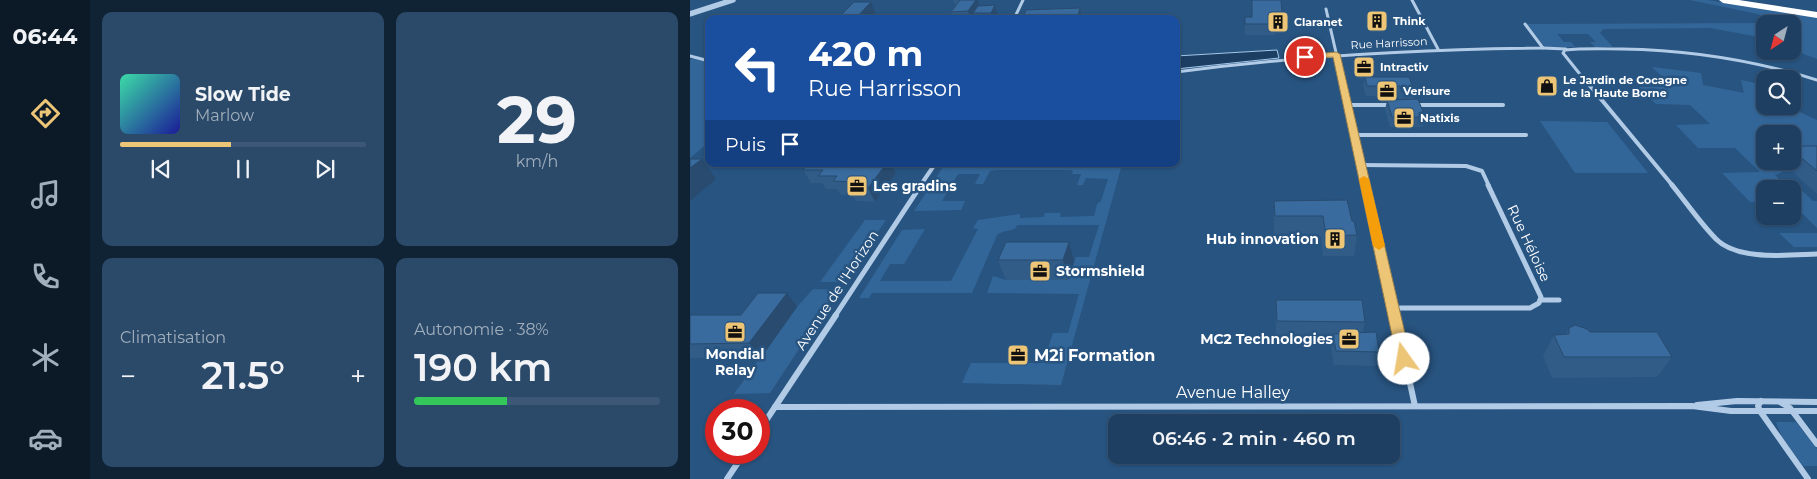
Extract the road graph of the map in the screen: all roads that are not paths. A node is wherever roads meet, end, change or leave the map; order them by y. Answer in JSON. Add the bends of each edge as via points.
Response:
{"nodes":[{"id":1,"x":733,"y":0,"type":"edge"},
{"id":2,"x":1023,"y":0,"type":"edge"},
{"id":3,"x":1412,"y":0,"type":"edge"},
{"id":4,"x":1723,"y":0,"type":"edge"},
{"id":5,"x":1743,"y":0,"type":"edge"},
{"id":6,"x":1326,"y":9,"type":"dead end"},
{"id":7,"x":1817,"y":13,"type":"edge"},
{"id":8,"x":690,"y":14,"type":"edge"},
{"id":9,"x":1016,"y":15,"type":"edge"},
{"id":10,"x":1525,"y":24,"type":"dead end"},
{"id":11,"x":1543,"y":48,"type":"junction"},
{"id":12,"x":1438,"y":49,"type":"junction"},
{"id":13,"x":1567,"y":49,"type":"junction"},
{"id":14,"x":1336,"y":54,"type":"junction"},
{"id":15,"x":690,"y":56,"type":"edge"},
{"id":16,"x":705,"y":61,"type":"edge"},
{"id":17,"x":1180,"y":72,"type":"edge"},
{"id":18,"x":1817,"y":80,"type":"edge"},
{"id":19,"x":1348,"y":105,"type":"junction"},
{"id":20,"x":1394,"y":105,"type":"edge"},
{"id":21,"x":1403,"y":105,"type":"edge"},
{"id":22,"x":1503,"y":105,"type":"dead end"},
{"id":23,"x":1354,"y":135,"type":"junction"},
{"id":24,"x":1526,"y":135,"type":"dead end"},
{"id":25,"x":1361,"y":165,"type":"junction"},
{"id":26,"x":933,"y":167,"type":"edge"},
{"id":27,"x":1817,"y":254,"type":"edge"},
{"id":28,"x":1540,"y":300,"type":"junction"},
{"id":29,"x":1559,"y":300,"type":"dead end"},
{"id":30,"x":1393,"y":308,"type":"junction"},
{"id":31,"x":1761,"y":400,"type":"junction"},
{"id":32,"x":1777,"y":400,"type":"junction"},
{"id":33,"x":1817,"y":402,"type":"edge"},
{"id":34,"x":1414,"y":406,"type":"junction"},
{"id":35,"x":1692,"y":406,"type":"junction"},
{"id":36,"x":775,"y":407,"type":"junction"},
{"id":37,"x":1760,"y":411,"type":"junction"},
{"id":38,"x":1817,"y":411,"type":"edge"},
{"id":39,"x":1793,"y":412,"type":"junction"},
{"id":40,"x":770,"y":414,"type":"edge"},
{"id":41,"x":1817,"y":444,"type":"edge"},
{"id":42,"x":736,"y":464,"type":"edge"},
{"id":43,"x":727,"y":479,"type":"edge"},
{"id":44,"x":1808,"y":479,"type":"edge"}],
"edges":[{"from":1,"to":8,"type":"street"},
{"from":2,"to":9,"type":"street"},
{"from":3,"to":12,"type":"street"},
{"from":4,"to":7,"type":"highway"},
{"from":5,"to":7,"type":"highway"},
{"from":6,"to":14,"type":"street"},
{"from":10,"to":11,"type":"street"},
{"from":11,"to":12,"type":"street","name":"Rue Harrisson"},
{"from":11,"to":13,"type":"street","name":"Rue Harrisson"},
{"from":12,"to":14,"type":"street","name":"Rue Harrisson"},
{"from":13,"to":18,"type":"street","name":"Rue Harrisson","via":[[1695,52],[1763,65]]},
{"from":13,"to":27,"type":"street","via":[[1562,53],[1565,58],[1713,237],[1728,247],[1750,254]]},
{"from":14,"to":17,"type":"street","name":"Rue Harrisson"},
{"from":14,"to":19,"type":"street"},
{"from":15,"to":16,"type":"street"},
{"from":19,"to":20,"type":"street"},
{"from":19,"to":23,"type":"street"},
{"from":21,"to":22,"type":"street"},
{"from":23,"to":24,"type":"street"},
{"from":23,"to":25,"type":"street"},
{"from":25,"to":28,"type":"street","name":"Rue Héloise","via":[[1466,166],[1482,171]]},
{"from":25,"to":30,"type":"street"},
{"from":26,"to":36,"type":"street","name":"Avenue de l'Horizon"},
{"from":28,"to":29,"type":"street"},
{"from":28,"to":30,"type":"street","name":"Rue Héloise","via":[[1525,309]]},
{"from":30,"to":34,"type":"street"},
{"from":31,"to":32,"type":"street","name":"Avenue Halley"},
{"from":31,"to":35,"type":"street","name":"Avenue Halley"},
{"from":31,"to":37,"type":"street"},
{"from":32,"to":33,"type":"street","name":"Avenue Halley"},
{"from":32,"to":39,"type":"street"},
{"from":34,"to":35,"type":"street","name":"Avenue Halley"},
{"from":34,"to":36,"type":"street","name":"Avenue Halley"},
{"from":35,"to":37,"type":"street","name":"Avenue Halley"},
{"from":36,"to":40,"type":"street","name":"Avenue de l'Horizon"},
{"from":37,"to":39,"type":"street","name":"Avenue Halley"},
{"from":37,"to":44,"type":"street"},
{"from":38,"to":39,"type":"street","name":"Avenue Halley"},
{"from":39,"to":41,"type":"street"},
{"from":42,"to":43,"type":"street"}]}
